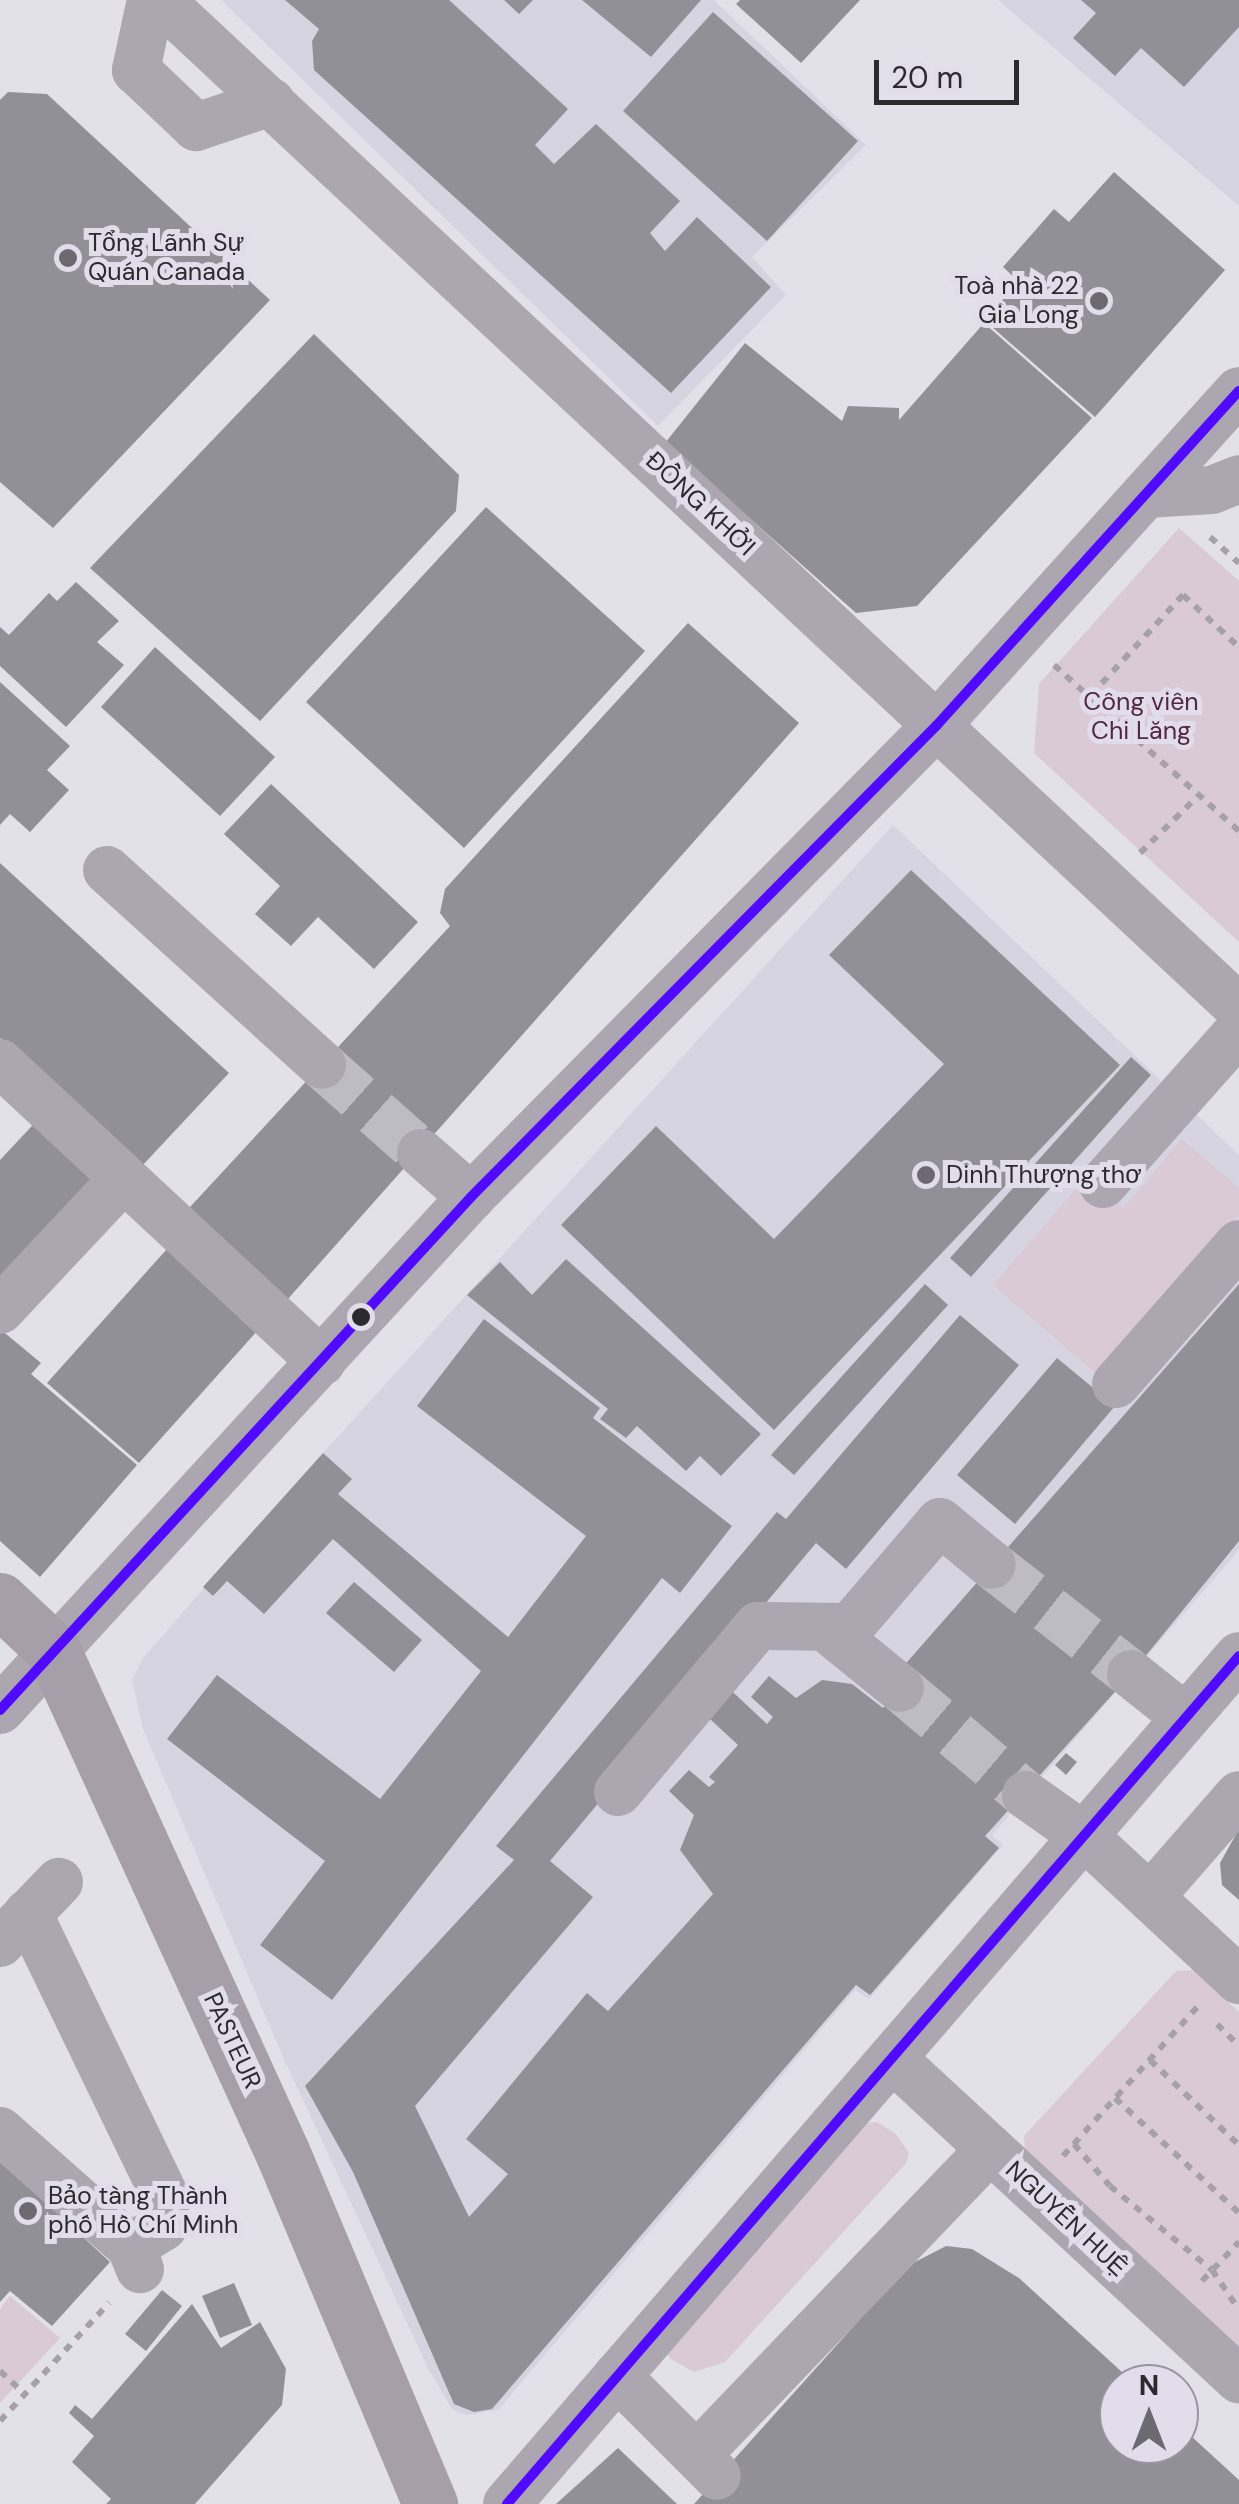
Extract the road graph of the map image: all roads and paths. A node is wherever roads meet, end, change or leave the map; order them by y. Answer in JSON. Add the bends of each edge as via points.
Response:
{"nodes":[{"id":1,"x":150,"y":0,"type":"edge"},
{"id":2,"x":160,"y":0,"type":"edge"},
{"id":3,"x":271,"y":102,"type":"junction"},
{"id":4,"x":1239,"y":391,"type":"edge"},
{"id":5,"x":1239,"y":479,"type":"edge"},
{"id":6,"x":1146,"y":494,"type":"junction"},
{"id":7,"x":1239,"y":647,"type":"edge"},
{"id":8,"x":1049,"y":661,"type":"dead end"},
{"id":9,"x":1091,"y":695,"type":"junction"},
{"id":10,"x":937,"y":726,"type":"junction"},
{"id":11,"x":1199,"y":794,"type":"junction"},
{"id":12,"x":1239,"y":832,"type":"edge"},
{"id":13,"x":1150,"y":844,"type":"dead end"},
{"id":14,"x":107,"y":870,"type":"dead end"},
{"id":15,"x":1239,"y":1008,"type":"edge"},
{"id":16,"x":1239,"y":1031,"type":"edge"},
{"id":17,"x":0,"y":1063,"type":"edge"},
{"id":18,"x":322,"y":1065,"type":"tunnel mouth"},
{"id":19,"x":421,"y":1153,"type":"tunnel mouth"},
{"id":20,"x":1103,"y":1184,"type":"dead end"},
{"id":21,"x":107,"y":1196,"type":"dead end"},
{"id":22,"x":471,"y":1197,"type":"junction"},
{"id":23,"x":1239,"y":1244,"type":"edge"},
{"id":24,"x":0,"y":1310,"type":"edge"},
{"id":25,"x":322,"y":1362,"type":"junction"},
{"id":26,"x":1116,"y":1384,"type":"dead end"},
{"id":27,"x":992,"y":1566,"type":"tunnel mouth"},
{"id":28,"x":0,"y":1600,"type":"edge"},
{"id":29,"x":826,"y":1628,"type":"junction"},
{"id":30,"x":53,"y":1650,"type":"junction"},
{"id":31,"x":1239,"y":1656,"type":"edge"},
{"id":32,"x":1132,"y":1674,"type":"tunnel mouth"},
{"id":33,"x":900,"y":1688,"type":"tunnel mouth"},
{"id":34,"x":0,"y":1710,"type":"edge"},
{"id":35,"x":1186,"y":1717,"type":"junction"},
{"id":36,"x":618,"y":1792,"type":"dead end"},
{"id":37,"x":1026,"y":1794,"type":"tunnel mouth"},
{"id":38,"x":1239,"y":1795,"type":"edge"},
{"id":39,"x":1084,"y":1836,"type":"junction"},
{"id":40,"x":1150,"y":1896,"type":"junction"},
{"id":41,"x":29,"y":1913,"type":"edge"},
{"id":42,"x":1222,"y":1989,"type":"edge"},
{"id":43,"x":892,"y":2058,"type":"junction"},
{"id":44,"x":1150,"y":2060,"type":"junction"},
{"id":45,"x":1115,"y":2098,"type":"junction"},
{"id":46,"x":0,"y":2131,"type":"edge"},
{"id":47,"x":1074,"y":2144,"type":"junction"},
{"id":48,"x":1239,"y":2145,"type":"edge"},
{"id":49,"x":990,"y":2149,"type":"junction"},
{"id":50,"x":1049,"y":2172,"type":"dead end"},
{"id":51,"x":1239,"y":2213,"type":"edge"},
{"id":52,"x":1239,"y":2242,"type":"edge"},
{"id":53,"x":136,"y":2258,"type":"junction"},
{"id":54,"x":1212,"y":2270,"type":"junction"},
{"id":55,"x":1199,"y":2284,"type":"dead end"},
{"id":56,"x":1239,"y":2310,"type":"edge"},
{"id":57,"x":0,"y":2371,"type":"edge"},
{"id":58,"x":617,"y":2376,"type":"junction"},
{"id":59,"x":1239,"y":2379,"type":"edge"},
{"id":60,"x":25,"y":2394,"type":"junction"},
{"id":61,"x":0,"y":2421,"type":"edge"},
{"id":62,"x":430,"y":2504,"type":"edge"},
{"id":63,"x":508,"y":2504,"type":"edge"}],
"edges":[{"from":1,"to":3,"type":"street","via":[[136,70],[196,128]]},
{"from":2,"to":3,"type":"street","name":"ÐỒNG KHỞI"},
{"from":3,"to":10,"type":"street","name":"ÐỒNG KHỞI"},
{"from":4,"to":6,"type":"street"},
{"from":5,"to":6,"type":"street","via":[[1212,490]]},
{"from":6,"to":10,"type":"street"},
{"from":7,"to":9,"type":"path","via":[[1183,595]]},
{"from":8,"to":9,"type":"path"},
{"from":9,"to":11,"type":"path"},
{"from":10,"to":15,"type":"street","name":"ÐỒNG KHỞI"},
{"from":10,"to":22,"type":"street"},
{"from":11,"to":12,"type":"path"},
{"from":11,"to":13,"type":"path"},
{"from":14,"to":18,"type":"street"},
{"from":16,"to":20,"type":"street"},
{"from":17,"to":25,"type":"street"},
{"from":19,"to":22,"type":"street"},
{"from":21,"to":24,"type":"street"},
{"from":22,"to":25,"type":"street"},
{"from":23,"to":26,"type":"street"},
{"from":25,"to":30,"type":"street"},
{"from":27,"to":29,"type":"street","via":[[940,1522],[850,1626]]},
{"from":28,"to":30,"type":"main road","name":"PASTEUR"},
{"from":29,"to":33,"type":"street"},
{"from":29,"to":36,"type":"street","via":[[758,1626]]},
{"from":30,"to":34,"type":"street"},
{"from":30,"to":62,"type":"main road","name":"PASTEUR","via":[[284,2154]]},
{"from":31,"to":35,"type":"street"},
{"from":32,"to":35,"type":"street"},
{"from":35,"to":39,"type":"street"},
{"from":37,"to":39,"type":"street"},
{"from":38,"to":40,"type":"street"},
{"from":39,"to":40,"type":"street"},
{"from":39,"to":43,"type":"street"},
{"from":40,"to":42,"type":"street"},
{"from":41,"to":53,"type":"street","via":[[166,2199],[162,2227]]},
{"from":42,"to":44,"type":"path"},
{"from":43,"to":49,"type":"street","name":"NGUYỄN HUỆ"},
{"from":43,"to":58,"type":"street"},
{"from":44,"to":45,"type":"path"},
{"from":44,"to":48,"type":"path"},
{"from":45,"to":47,"type":"path"},
{"from":45,"to":51,"type":"path"},
{"from":46,"to":53,"type":"street"},
{"from":47,"to":50,"type":"path"},
{"from":47,"to":54,"type":"path","via":[[1110,2186]]},
{"from":49,"to":58,"type":"street","via":[[708,2466]]},
{"from":49,"to":59,"type":"street","name":"NGUYỄN HUỆ"},
{"from":52,"to":54,"type":"path"},
{"from":53,"to":60,"type":"path"},
{"from":54,"to":55,"type":"path"},
{"from":54,"to":56,"type":"path"},
{"from":57,"to":60,"type":"path"},
{"from":58,"to":63,"type":"street"},
{"from":60,"to":61,"type":"path"}]}
